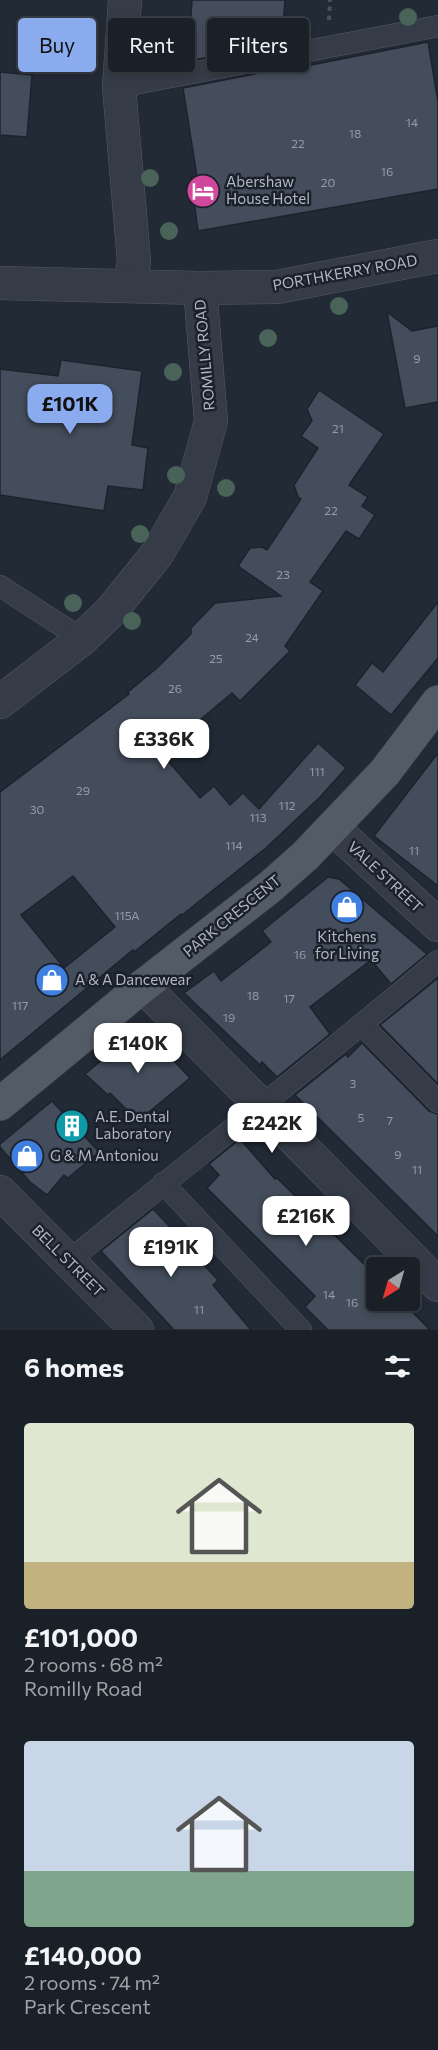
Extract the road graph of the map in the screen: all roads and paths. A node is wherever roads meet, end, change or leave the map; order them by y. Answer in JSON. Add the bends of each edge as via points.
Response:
{"nodes":[{"id":1,"x":125,"y":0,"type":"edge"},
{"id":2,"x":438,"y":26,"type":"edge"},
{"id":3,"x":119,"y":87,"type":"junction"},
{"id":4,"x":438,"y":256,"type":"edge"},
{"id":5,"x":0,"y":283,"type":"edge"},
{"id":6,"x":130,"y":286,"type":"junction"},
{"id":7,"x":200,"y":288,"type":"junction"},
{"id":8,"x":0,"y":586,"type":"edge"},
{"id":9,"x":82,"y":639,"type":"junction"},
{"id":10,"x":0,"y":702,"type":"edge"},
{"id":11,"x":438,"y":702,"type":"edge"},
{"id":12,"x":333,"y":828,"type":"junction"},
{"id":13,"x":438,"y":926,"type":"edge"},
{"id":14,"x":438,"y":961,"type":"edge"},
{"id":15,"x":143,"y":986,"type":"junction"},
{"id":16,"x":362,"y":1025,"type":"junction"},
{"id":17,"x":438,"y":1102,"type":"edge"},
{"id":18,"x":0,"y":1104,"type":"edge"},
{"id":19,"x":260,"y":1106,"type":"junction"},
{"id":20,"x":164,"y":1184,"type":"junction"},
{"id":21,"x":0,"y":1192,"type":"edge"},
{"id":22,"x":69,"y":1261,"type":"junction"},
{"id":23,"x":438,"y":1285,"type":"edge"},
{"id":24,"x":137,"y":1330,"type":"edge"},
{"id":25,"x":302,"y":1330,"type":"edge"}],
"edges":[{"from":1,"to":3,"type":"street"},
{"from":2,"to":3,"type":"lane"},
{"from":3,"to":6,"type":"street","via":[[134,261]]},
{"from":4,"to":7,"type":"street","name":"PORTHKERRY ROAD","via":[[283,287]]},
{"from":5,"to":6,"type":"street","name":"PORTHKERRY ROAD"},
{"from":6,"to":7,"type":"street","name":"PORTHKERRY ROAD"},
{"from":7,"to":9,"type":"street","name":"ROMILLY ROAD","via":[[211,421],[190,497],[157,554],[111,611]]},
{"from":8,"to":9,"type":"lane"},
{"from":9,"to":10,"type":"street","name":"ROMILLY ROAD"},
{"from":11,"to":12,"type":"main road","name":"PARK CRESCENT","via":[[384,772]]},
{"from":12,"to":13,"type":"street","name":"VALE STREET"},
{"from":12,"to":15,"type":"main road","name":"PARK CRESCENT","via":[[270,887]]},
{"from":14,"to":16,"type":"lane"},
{"from":15,"to":18,"type":"main road","name":"PARK CRESCENT"},
{"from":15,"to":19,"type":"street"},
{"from":16,"to":17,"type":"lane"},
{"from":16,"to":19,"type":"lane"},
{"from":19,"to":20,"type":"lane"},
{"from":19,"to":23,"type":"street"},
{"from":20,"to":22,"type":"lane"},
{"from":20,"to":25,"type":"lane"},
{"from":21,"to":22,"type":"street","name":"BELL STREET"},
{"from":22,"to":24,"type":"street","name":"BELL STREET"}]}
